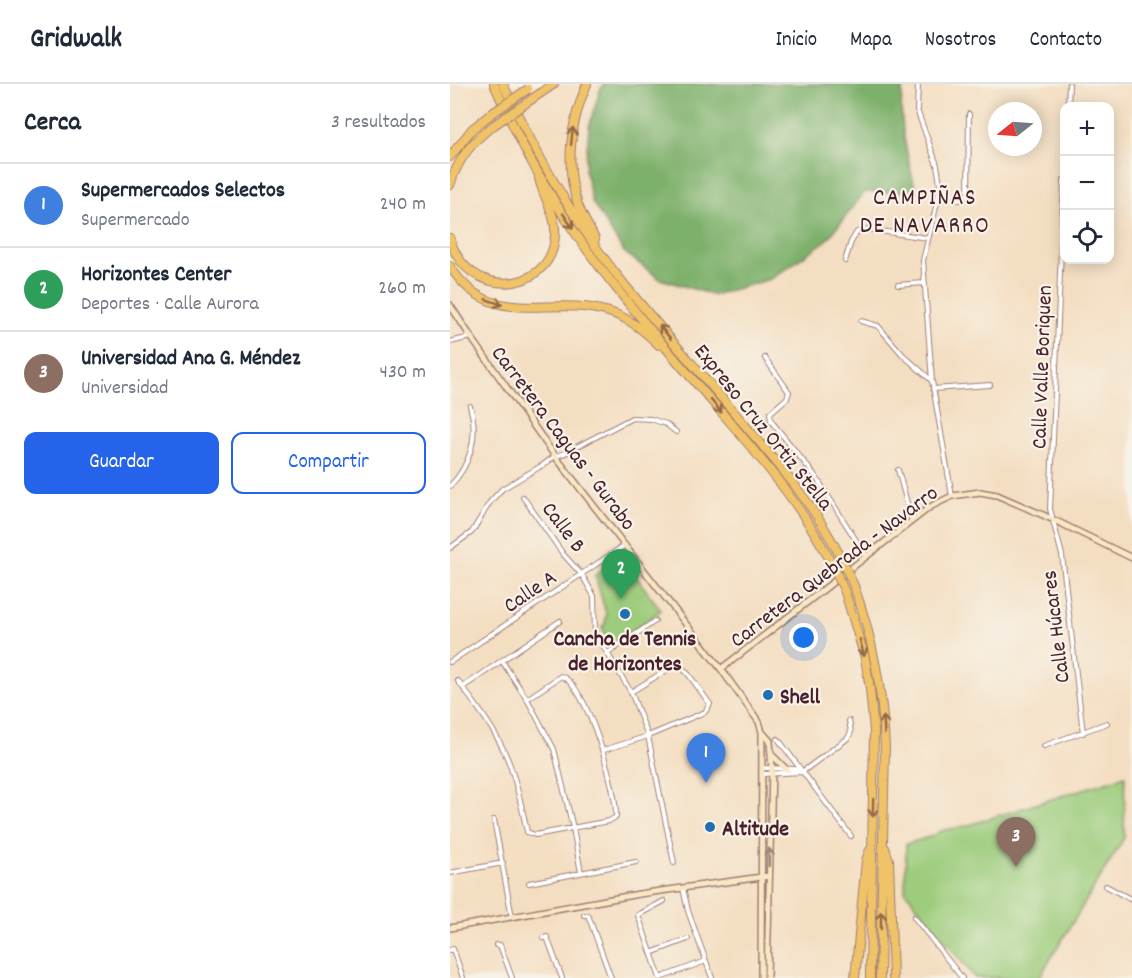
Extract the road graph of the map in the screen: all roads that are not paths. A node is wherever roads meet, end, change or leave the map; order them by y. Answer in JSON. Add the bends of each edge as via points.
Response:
{"nodes":[{"id":1,"x":494,"y":84,"type":"edge"},
{"id":2,"x":503,"y":84,"type":"edge"},
{"id":3,"x":554,"y":84,"type":"edge"},
{"id":4,"x":587,"y":84,"type":"edge"},
{"id":5,"x":918,"y":84,"type":"edge"},
{"id":6,"x":1069,"y":84,"type":"edge"},
{"id":7,"x":532,"y":86,"type":"edge"},
{"id":8,"x":1068,"y":102,"type":"edge"},
{"id":9,"x":969,"y":114,"type":"dead end"},
{"id":10,"x":450,"y":157,"type":"edge"},
{"id":11,"x":537,"y":171,"type":"junction"},
{"id":12,"x":450,"y":185,"type":"edge"},
{"id":13,"x":938,"y":199,"type":"junction"},
{"id":14,"x":1064,"y":210,"type":"edge"},
{"id":15,"x":450,"y":238,"type":"edge"},
{"id":16,"x":927,"y":238,"type":"junction"},
{"id":17,"x":599,"y":252,"type":"junction"},
{"id":18,"x":845,"y":261,"type":"dead end"},
{"id":19,"x":450,"y":266,"type":"edge"},
{"id":20,"x":924,"y":283,"type":"junction"},
{"id":21,"x":898,"y":285,"type":"dead end"},
{"id":22,"x":450,"y":304,"type":"edge"},
{"id":23,"x":861,"y":321,"type":"dead end"},
{"id":24,"x":471,"y":337,"type":"junction"},
{"id":25,"x":450,"y":342,"type":"edge"},
{"id":26,"x":765,"y":358,"type":"dead end"},
{"id":27,"x":691,"y":376,"type":"junction"},
{"id":28,"x":932,"y":381,"type":"junction"},
{"id":29,"x":990,"y":385,"type":"dead end"},
{"id":30,"x":933,"y":389,"type":"junction"},
{"id":31,"x":470,"y":406,"type":"dead end"},
{"id":32,"x":676,"y":432,"type":"dead end"},
{"id":33,"x":555,"y":456,"type":"junction"},
{"id":34,"x":898,"y":470,"type":"dead end"},
{"id":35,"x":450,"y":486,"type":"edge"},
{"id":36,"x":952,"y":496,"type":"junction"},
{"id":37,"x":523,"y":497,"type":"dead end"},
{"id":38,"x":1052,"y":519,"type":"junction"},
{"id":39,"x":912,"y":522,"type":"junction"},
{"id":40,"x":625,"y":545,"type":"junction"},
{"id":41,"x":450,"y":548,"type":"edge"},
{"id":42,"x":866,"y":557,"type":"junction"},
{"id":43,"x":1132,"y":558,"type":"edge"},
{"id":44,"x":582,"y":574,"type":"junction"},
{"id":45,"x":560,"y":621,"type":"dead end"},
{"id":46,"x":656,"y":621,"type":"dead end"},
{"id":47,"x":608,"y":653,"type":"junction"},
{"id":48,"x":502,"y":661,"type":"junction"},
{"id":49,"x":450,"y":662,"type":"edge"},
{"id":50,"x":721,"y":669,"type":"junction"},
{"id":51,"x":458,"y":681,"type":"dead end"},
{"id":52,"x":463,"y":687,"type":"junction"},
{"id":53,"x":631,"y":692,"type":"junction"},
{"id":54,"x":527,"y":699,"type":"junction"},
{"id":55,"x":849,"y":721,"type":"dead end"},
{"id":56,"x":1107,"y":723,"type":"dead end"},
{"id":57,"x":762,"y":732,"type":"junction"},
{"id":58,"x":1083,"y":733,"type":"junction"},
{"id":59,"x":648,"y":736,"type":"junction"},
{"id":60,"x":778,"y":739,"type":"dead end"},
{"id":61,"x":1044,"y":746,"type":"dead end"},
{"id":62,"x":604,"y":750,"type":"junction"},
{"id":63,"x":772,"y":754,"type":"junction"},
{"id":64,"x":786,"y":769,"type":"junction"},
{"id":65,"x":763,"y":771,"type":"junction"},
{"id":66,"x":772,"y":771,"type":"junction"},
{"id":67,"x":802,"y":772,"type":"junction"},
{"id":68,"x":494,"y":820,"type":"dead end"},
{"id":69,"x":573,"y":828,"type":"junction"},
{"id":70,"x":851,"y":836,"type":"dead end"},
{"id":71,"x":883,"y":840,"type":"junction"},
{"id":72,"x":873,"y":843,"type":"junction"},
{"id":73,"x":636,"y":862,"type":"dead end"},
{"id":74,"x":503,"y":863,"type":"junction"},
{"id":75,"x":674,"y":863,"type":"dead end"},
{"id":76,"x":450,"y":873,"type":"edge"},
{"id":77,"x":581,"y":873,"type":"junction"},
{"id":78,"x":769,"y":876,"type":"junction"},
{"id":79,"x":762,"y":877,"type":"junction"},
{"id":80,"x":529,"y":883,"type":"dead end"},
{"id":81,"x":1106,"y":886,"type":"dead end"},
{"id":82,"x":682,"y":887,"type":"junction"},
{"id":83,"x":1132,"y":900,"type":"edge"},
{"id":84,"x":664,"y":901,"type":"dead end"},
{"id":85,"x":584,"y":915,"type":"dead end"},
{"id":86,"x":914,"y":917,"type":"dead end"},
{"id":87,"x":513,"y":918,"type":"junction"},
{"id":88,"x":450,"y":928,"type":"edge"},
{"id":89,"x":543,"y":938,"type":"dead end"},
{"id":90,"x":688,"y":939,"type":"dead end"},
{"id":91,"x":496,"y":945,"type":"dead end"},
{"id":92,"x":450,"y":950,"type":"edge"},
{"id":93,"x":651,"y":953,"type":"junction"},
{"id":94,"x":706,"y":961,"type":"junction"},
{"id":95,"x":463,"y":978,"type":"edge"},
{"id":96,"x":512,"y":978,"type":"edge"},
{"id":97,"x":562,"y":978,"type":"edge"},
{"id":98,"x":611,"y":978,"type":"edge"},
{"id":99,"x":660,"y":978,"type":"edge"},
{"id":100,"x":711,"y":978,"type":"edge"},
{"id":101,"x":760,"y":978,"type":"edge"},
{"id":102,"x":766,"y":978,"type":"edge"},
{"id":103,"x":855,"y":978,"type":"edge"},
{"id":104,"x":870,"y":978,"type":"edge"},
{"id":105,"x":880,"y":978,"type":"edge"},
{"id":106,"x":893,"y":978,"type":"edge"},
{"id":107,"x":962,"y":978,"type":"edge"}],
"edges":[{"from":1,"to":11,"type":"highway","name":"Expreso Cruz Ortiz Stella"},
{"from":2,"to":17,"type":"highway","name":"Expreso Cruz Ortiz Stella","via":[[546,171]]},
{"from":3,"to":12,"type":"highway","bridge":true,"via":[[482,134],[467,149]]},
{"from":17,"to":4,"type":"highway","one_way":true,"via":[[579,206],[571,170],[573,128]]},
{"from":5,"to":13,"type":"street","via":[[917,110],[937,165]]},
{"from":6,"to":8,"type":"street"},
{"from":7,"to":10,"type":"highway","bridge":true,"via":[[472,129]]},
{"from":9,"to":13,"type":"street","via":[[968,194],[960,200]]},
{"from":11,"to":15,"type":"highway","via":[[556,234],[548,257],[533,274],[504,284],[487,281],[464,266]]},
{"from":11,"to":27,"type":"highway","name":"Expreso Cruz Ortiz Stella","one_way":true,"via":[[604,273]]},
{"from":13,"to":16,"type":"street"},
{"from":14,"to":38,"type":"street","name":"Calle Valle Boriquen"},
{"from":16,"to":18,"type":"street","via":[[867,229],[857,232]]},
{"from":16,"to":20,"type":"street"},
{"from":71,"to":17,"type":"highway","name":"Expreso Cruz Ortiz Stella","one_way":true,"bridge":true,"via":[[882,704],[872,643],[842,560],[798,487]]},
{"from":19,"to":27,"type":"highway","one_way":true,"via":[[466,287],[499,305],[588,307],[617,314],[643,330],[678,368]]},
{"from":20,"to":21,"type":"street"},
{"from":20,"to":28,"type":"street"},
{"from":22,"to":24,"type":"main road","name":"Carretera Caguas - Gurabo"},
{"from":23,"to":28,"type":"street","via":[[878,326]]},
{"from":24,"to":25,"type":"street"},
{"from":24,"to":33,"type":"main road","name":"Carretera Caguas - Gurabo"},
{"from":26,"to":42,"type":"street","via":[[789,392],[770,413],[771,421],[816,477]]},
{"from":27,"to":72,"type":"highway","name":"Expreso Cruz Ortiz Stella","one_way":true,"bridge":true,"via":[[786,489],[845,592],[861,643],[872,701]]},
{"from":28,"to":30,"type":"street"},
{"from":29,"to":30,"type":"street"},
{"from":30,"to":36,"type":"street"},
{"from":31,"to":35,"type":"street","via":[[474,422],[470,455],[462,473]]},
{"from":32,"to":33,"type":"street","via":[[651,419],[632,418]]},
{"from":33,"to":40,"type":"main road","name":"Carretera Caguas - Gurabo"},
{"from":33,"to":41,"type":"street","via":[[502,489],[472,532]]},
{"from":34,"to":39,"type":"street"},
{"from":36,"to":38,"type":"main road","name":"Carretera Quebrada - Navarro","via":[[980,492],[997,495]]},
{"from":36,"to":39,"type":"main road","name":"Carretera Quebrada - Navarro"},
{"from":37,"to":44,"type":"street","name":"Calle B"},
{"from":38,"to":43,"type":"main road","name":"Carretera Quebrada - Navarro"},
{"from":38,"to":58,"type":"street","name":"Calle Húcares","via":[[1062,555]]},
{"from":39,"to":42,"type":"main road","name":"Carretera Quebrada - Navarro"},
{"from":40,"to":44,"type":"street","name":"Calle A"},
{"from":40,"to":50,"type":"main road","name":"Carretera Caguas - Gurabo"},
{"from":42,"to":50,"type":"main road","name":"Carretera Quebrada - Navarro"},
{"from":44,"to":47,"type":"street","name":"Calle B","via":[[594,596],[595,633]]},
{"from":44,"to":49,"type":"street","name":"Calle A"},
{"from":45,"to":48,"type":"street"},
{"from":46,"to":47,"type":"street"},
{"from":47,"to":53,"type":"street","name":"Calle B"},
{"from":48,"to":52,"type":"street"},
{"from":48,"to":54,"type":"street"},
{"from":50,"to":57,"type":"main road","name":"Carretera Caguas - Gurabo"},
{"from":51,"to":52,"type":"street"},
{"from":52,"to":69,"type":"street","via":[[507,758],[527,832],[535,835]]},
{"from":53,"to":59,"type":"street","name":"Calle B"},
{"from":53,"to":59,"type":"street","via":[[678,663],[710,704],[705,712]]},
{"from":54,"to":62,"type":"street","via":[[561,676],[568,678]]},
{"from":54,"to":69,"type":"street","via":[[554,749]]},
{"from":55,"to":67,"type":"street","via":[[848,738]]},
{"from":56,"to":58,"type":"street"},
{"from":57,"to":63,"type":"main road","name":"Carretera Caguas - Gurabo","via":[[770,741]]},
{"from":57,"to":65,"type":"main road","name":"Carretera Caguas - Gurabo"},
{"from":58,"to":61,"type":"street"},
{"from":59,"to":62,"type":"street"},
{"from":59,"to":75,"type":"street","name":"Calle B"},
{"from":60,"to":67,"type":"street"},
{"from":62,"to":69,"type":"street","via":[[616,817]]},
{"from":63,"to":64,"type":"main road"},
{"from":63,"to":66,"type":"main road","name":"Carretera Caguas - Gurabo"},
{"from":64,"to":66,"type":"street"},
{"from":64,"to":67,"type":"street"},
{"from":65,"to":66,"type":"street"},
{"from":65,"to":79,"type":"main road","name":"Carretera Caguas - Gurabo"},
{"from":66,"to":67,"type":"street"},
{"from":78,"to":66,"type":"main road","name":"Carretera Caguas - Gurabo","one_way":true},
{"from":67,"to":70,"type":"street"},
{"from":68,"to":74,"type":"street"},
{"from":69,"to":77,"type":"street"},
{"from":105,"to":71,"type":"highway","name":"Expreso Cruz Ortiz Stella","one_way":true},
{"from":71,"to":106,"type":"highway","via":[[889,860]]},
{"from":72,"to":103,"type":"highway","via":[[866,860]]},
{"from":72,"to":104,"type":"highway","name":"Expreso Cruz Ortiz Stella"},
{"from":73,"to":77,"type":"street"},
{"from":74,"to":76,"type":"street"},
{"from":74,"to":87,"type":"street"},
{"from":77,"to":80,"type":"street"},
{"from":78,"to":79,"type":"main road"},
{"from":78,"to":102,"type":"main road","name":"Carretera Caguas - Gurabo"},
{"from":79,"to":82,"type":"main road"},
{"from":79,"to":101,"type":"main road","name":"Carretera Caguas - Gurabo"},
{"from":81,"to":83,"type":"street"},
{"from":82,"to":87,"type":"main road"},
{"from":82,"to":94,"type":"street"},
{"from":84,"to":93,"type":"street","via":[[638,915]]},
{"from":85,"to":98,"type":"street","via":[[588,915]]},
{"from":86,"to":107,"type":"street"},
{"from":87,"to":88,"type":"main road"},
{"from":89,"to":97,"type":"street","via":[[547,937]]},
{"from":90,"to":93,"type":"street"},
{"from":91,"to":96,"type":"street","via":[[500,945]]},
{"from":92,"to":95,"type":"street","via":[[453,949]]},
{"from":93,"to":99,"type":"street"},
{"from":94,"to":99,"type":"street"},
{"from":94,"to":100,"type":"street"}]}
